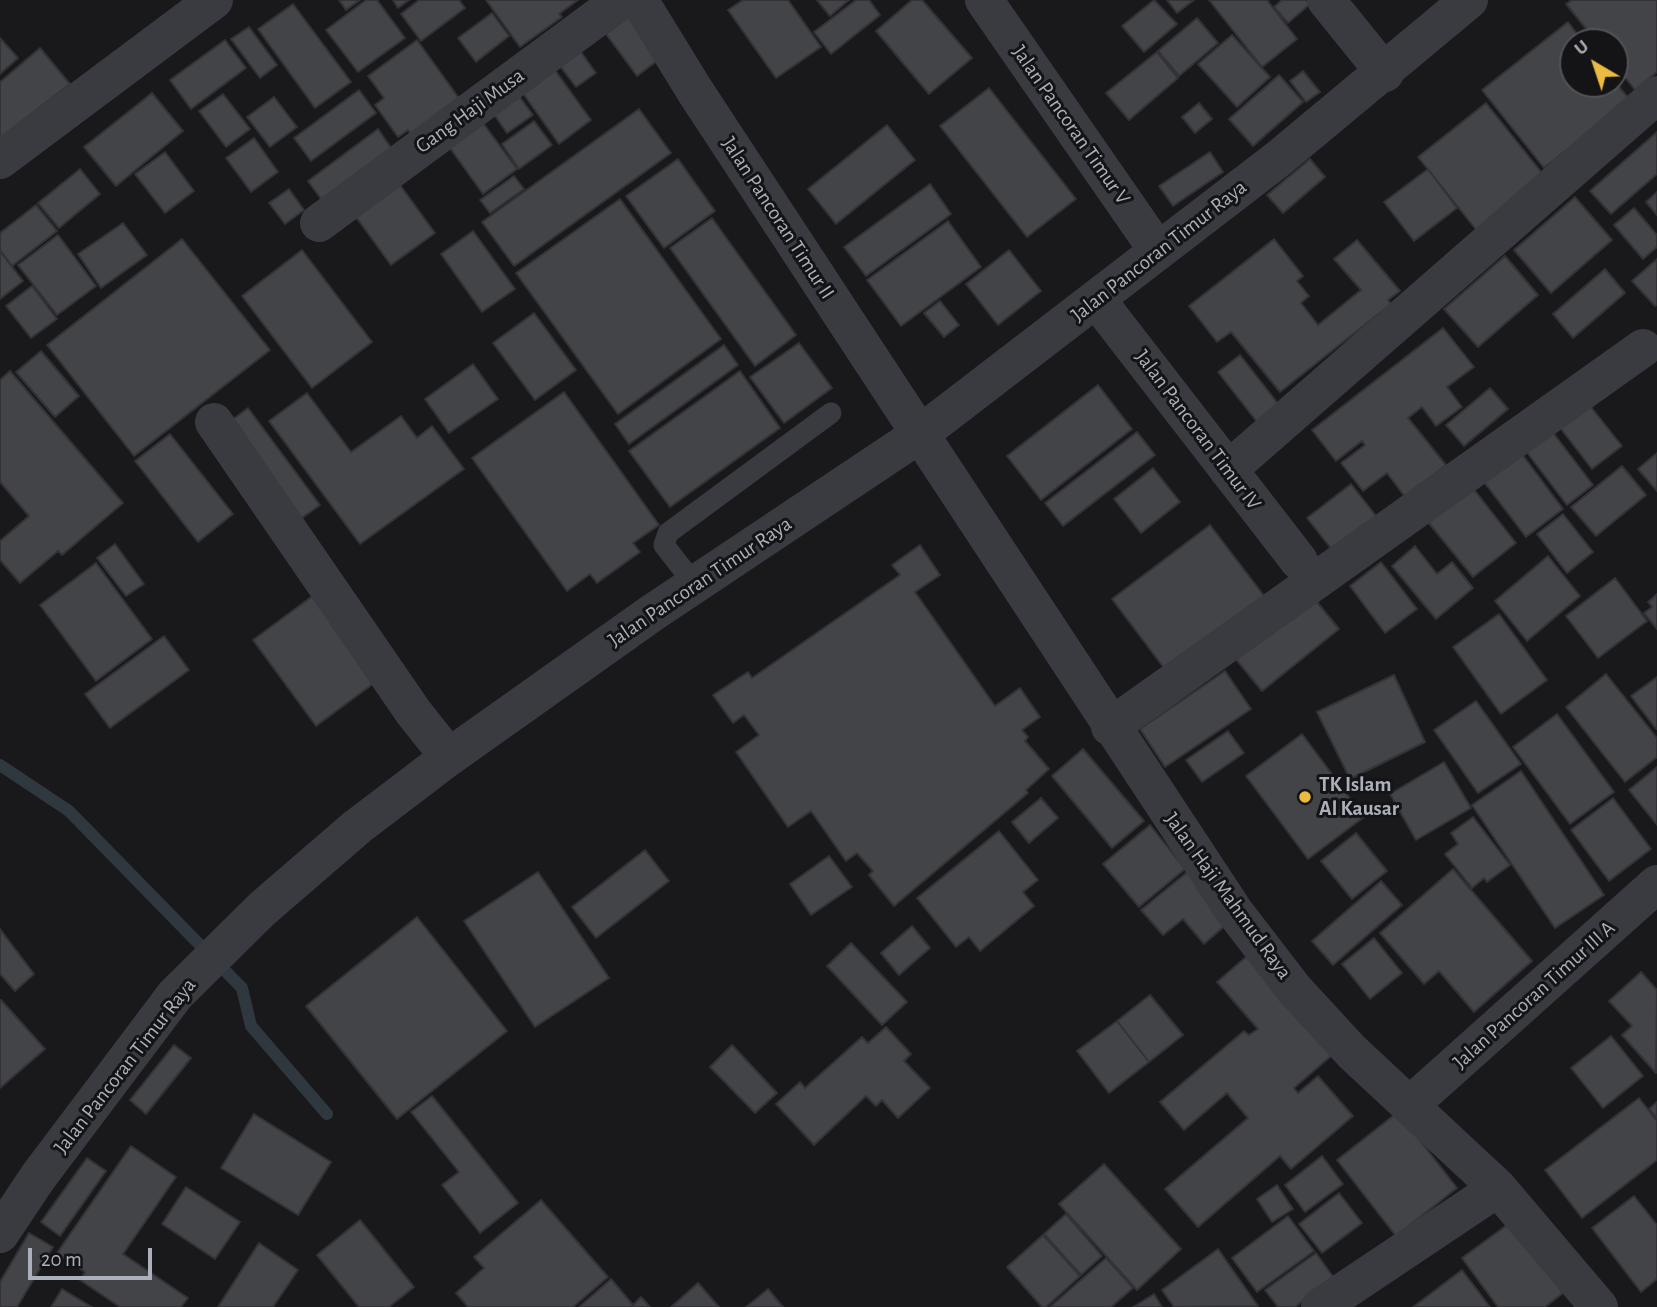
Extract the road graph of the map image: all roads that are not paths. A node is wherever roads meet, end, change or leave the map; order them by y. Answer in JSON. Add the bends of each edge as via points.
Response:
{"nodes":[{"id":1,"x":214,"y":0,"type":"edge"},
{"id":2,"x":621,"y":0,"type":"edge"},
{"id":3,"x":639,"y":0,"type":"edge"},
{"id":4,"x":984,"y":0,"type":"edge"},
{"id":5,"x":1326,"y":0,"type":"edge"},
{"id":6,"x":1469,"y":0,"type":"edge"},
{"id":7,"x":1385,"y":73,"type":"junction"},
{"id":8,"x":1657,"y":95,"type":"edge"},
{"id":9,"x":0,"y":160,"type":"edge"},
{"id":10,"x":319,"y":223,"type":"dead end"},
{"id":11,"x":1158,"y":251,"type":"junction"},
{"id":12,"x":1097,"y":300,"type":"junction"},
{"id":13,"x":1643,"y":348,"type":"dead end"},
{"id":14,"x":831,"y":413,"type":"dead end"},
{"id":15,"x":214,"y":422,"type":"dead end"},
{"id":16,"x":920,"y":434,"type":"junction"},
{"id":17,"x":1228,"y":470,"type":"junction"},
{"id":18,"x":1299,"y":561,"type":"dead end"},
{"id":19,"x":695,"y":585,"type":"junction"},
{"id":20,"x":1110,"y":727,"type":"junction"},
{"id":21,"x":449,"y":757,"type":"junction"},
{"id":22,"x":1657,"y":884,"type":"edge"},
{"id":23,"x":1410,"y":1105,"type":"junction"},
{"id":24,"x":1498,"y":1188,"type":"junction"},
{"id":25,"x":0,"y":1234,"type":"edge"},
{"id":26,"x":1320,"y":1307,"type":"edge"},
{"id":27,"x":1599,"y":1307,"type":"edge"}],
"edges":[{"from":1,"to":9,"type":"street"},
{"from":2,"to":10,"type":"street","name":"Gang Haji Musa"},
{"from":3,"to":16,"type":"street","name":"Jalan Pancoran Timur II"},
{"from":4,"to":11,"type":"street","name":"Jalan Pancoran Timur V"},
{"from":5,"to":7,"type":"street"},
{"from":6,"to":7,"type":"street","name":"Jalan Pancoran Timur Raya"},
{"from":7,"to":11,"type":"street","name":"Jalan Pancoran Timur Raya"},
{"from":8,"to":17,"type":"street"},
{"from":11,"to":12,"type":"street","name":"Jalan Pancoran Timur Raya"},
{"from":12,"to":16,"type":"street","name":"Jalan Pancoran Timur Raya"},
{"from":12,"to":17,"type":"street","name":"Jalan Pancoran Timur IV"},
{"from":13,"to":20,"type":"street"},
{"from":14,"to":19,"type":"lane","via":[[668,533],[664,545]]},
{"from":15,"to":21,"type":"street"},
{"from":16,"to":19,"type":"street","name":"Jalan Pancoran Timur Raya"},
{"from":16,"to":20,"type":"street","name":"Jalan Haji Mahmud Raya"},
{"from":17,"to":18,"type":"street","name":"Jalan Pancoran Timur IV"},
{"from":19,"to":21,"type":"street","name":"Jalan Pancoran Timur Raya"},
{"from":20,"to":23,"type":"street","name":"Jalan Haji Mahmud Raya","via":[[1234,911],[1294,989],[1352,1052]]},
{"from":21,"to":25,"type":"street","name":"Jalan Pancoran Timur Raya","via":[[357,827],[262,909],[176,995]]},
{"from":22,"to":23,"type":"street","name":"Jalan Pancoran Timur III A"},
{"from":23,"to":24,"type":"street","name":"Jalan Haji Mahmud Raya"},
{"from":24,"to":26,"type":"street"},
{"from":24,"to":27,"type":"street","name":"Jalan Haji Mahmud Raya"}]}
